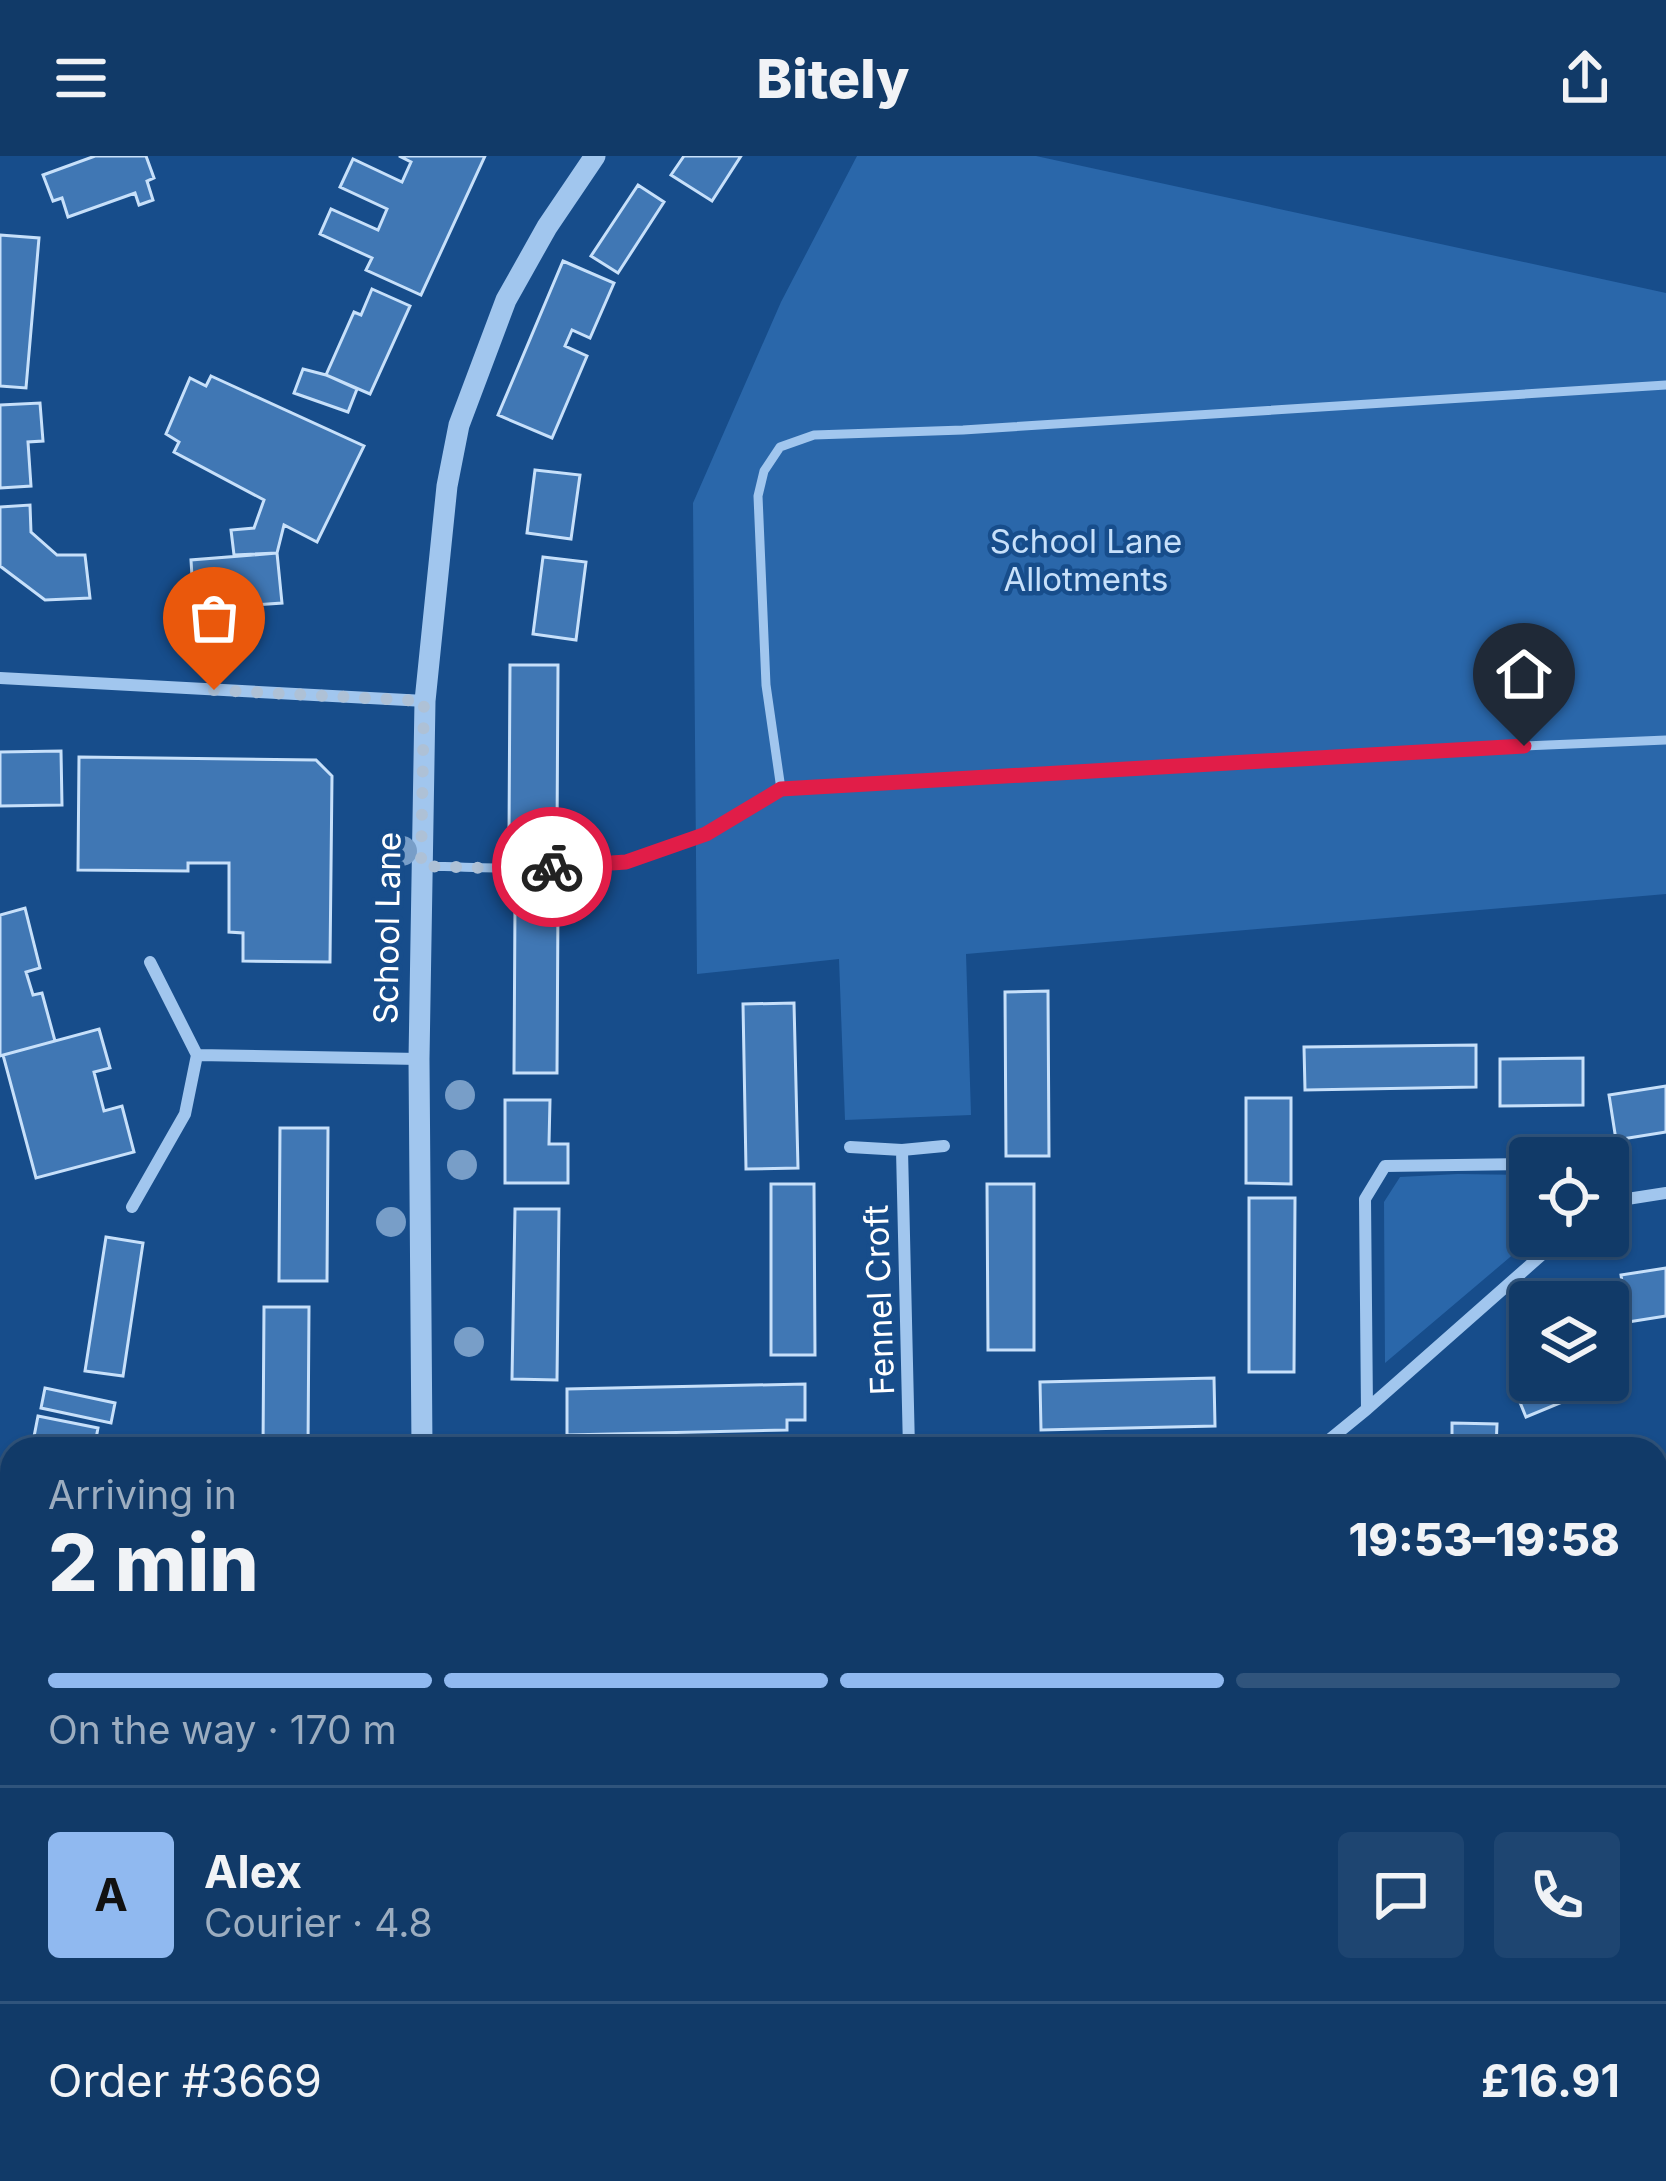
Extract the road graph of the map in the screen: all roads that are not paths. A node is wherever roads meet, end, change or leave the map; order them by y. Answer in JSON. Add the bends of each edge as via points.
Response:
{"nodes":[{"id":1,"x":595,"y":156,"type":"edge"},
{"id":2,"x":1666,"y":385,"type":"edge"},
{"id":3,"x":0,"y":678,"type":"edge"},
{"id":4,"x":424,"y":701,"type":"junction"},
{"id":5,"x":1666,"y":740,"type":"edge"},
{"id":6,"x":781,"y":789,"type":"junction"},
{"id":7,"x":421,"y":866,"type":"junction"},
{"id":8,"x":150,"y":962,"type":"dead end"},
{"id":9,"x":196,"y":1055,"type":"junction"},
{"id":10,"x":418,"y":1059,"type":"junction"},
{"id":11,"x":944,"y":1146,"type":"dead end"},
{"id":12,"x":850,"y":1147,"type":"dead end"},
{"id":13,"x":902,"y":1150,"type":"junction"},
{"id":14,"x":1509,"y":1164,"type":"edge"},
{"id":15,"x":1666,"y":1193,"type":"edge"},
{"id":16,"x":1629,"y":1199,"type":"edge"},
{"id":17,"x":132,"y":1207,"type":"dead end"},
{"id":18,"x":1539,"y":1257,"type":"edge"},
{"id":19,"x":1367,"y":1409,"type":"junction"},
{"id":20,"x":422,"y":1437,"type":"edge"},
{"id":21,"x":909,"y":1437,"type":"edge"},
{"id":22,"x":1333,"y":1437,"type":"edge"}],
"edges":[{"from":1,"to":4,"type":"street","name":"School Lane","via":[[506,300],[459,425]]},
{"from":2,"to":6,"type":"lane","via":[[814,435],[779,447],[758,496],[766,685]]},
{"from":3,"to":4,"type":"street"},
{"from":4,"to":7,"type":"street","name":"School Lane"},
{"from":5,"to":6,"type":"lane"},
{"from":6,"to":7,"type":"lane","via":[[706,834],[626,862]]},
{"from":7,"to":10,"type":"street","name":"School Lane"},
{"from":8,"to":9,"type":"street"},
{"from":9,"to":10,"type":"street"},
{"from":9,"to":17,"type":"street","via":[[185,1114]]},
{"from":10,"to":20,"type":"street","name":"School Lane"},
{"from":11,"to":13,"type":"street"},
{"from":12,"to":13,"type":"street"},
{"from":13,"to":21,"type":"street","name":"Fennel Croft"},
{"from":14,"to":19,"type":"street","via":[[1385,1166],[1365,1199]]},
{"from":15,"to":16,"type":"street"},
{"from":18,"to":19,"type":"street"},
{"from":19,"to":22,"type":"street"}]}
